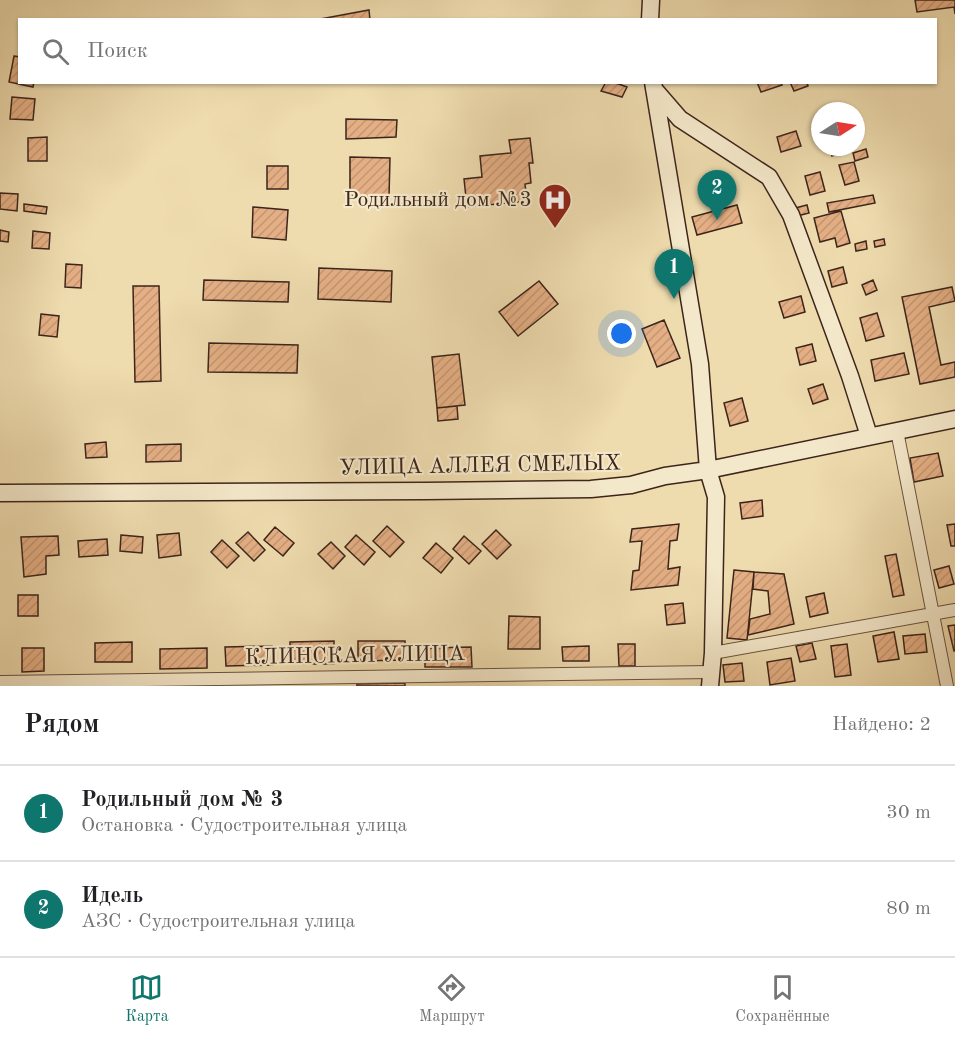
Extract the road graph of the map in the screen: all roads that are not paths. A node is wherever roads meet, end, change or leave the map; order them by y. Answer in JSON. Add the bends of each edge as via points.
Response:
{"nodes":[{"id":1,"x":653,"y":85,"type":"edge"},
{"id":2,"x":680,"y":119,"type":"junction"},
{"id":3,"x":662,"y":136,"type":"junction"},
{"id":4,"x":955,"y":419,"type":"edge"},
{"id":5,"x":897,"y":430,"type":"junction"},
{"id":6,"x":868,"y":436,"type":"junction"},
{"id":7,"x":708,"y":470,"type":"junction"},
{"id":8,"x":0,"y":493,"type":"edge"},
{"id":9,"x":955,"y":610,"type":"edge"},
{"id":10,"x":932,"y":614,"type":"junction"},
{"id":11,"x":712,"y":653,"type":"junction"},
{"id":12,"x":710,"y":679,"type":"edge"},
{"id":13,"x":0,"y":682,"type":"edge"},
{"id":14,"x":947,"y":686,"type":"edge"}],
"edges":[{"from":1,"to":2,"type":"main road"},
{"from":1,"to":3,"type":"main road"},
{"from":2,"to":3,"type":"main road","via":[[666,124]]},
{"from":2,"to":6,"type":"main road","via":[[769,177],[791,215]]},
{"from":3,"to":7,"type":"main road","via":[[700,364]]},
{"from":4,"to":5,"type":"main road","name":"УЛИЦА АЛЛЕЯ СМЕЛЫХ"},
{"from":5,"to":6,"type":"main road","name":"УЛИЦА АЛЛЕЯ СМЕЛЫХ"},
{"from":5,"to":10,"type":"street"},
{"from":6,"to":7,"type":"main road","name":"УЛИЦА АЛЛЕЯ СМЕЛЫХ"},
{"from":7,"to":8,"type":"main road","name":"УЛИЦА АЛЛЕЯ СМЕЛЫХ","via":[[591,489]]},
{"from":7,"to":11,"type":"main road","via":[[716,497]]},
{"from":9,"to":10,"type":"street"},
{"from":10,"to":11,"type":"street"},
{"from":10,"to":14,"type":"street"},
{"from":11,"to":12,"type":"main road"},
{"from":12,"to":13,"type":"street","name":"КЛИНСКАЯ УЛИЦА"}]}
